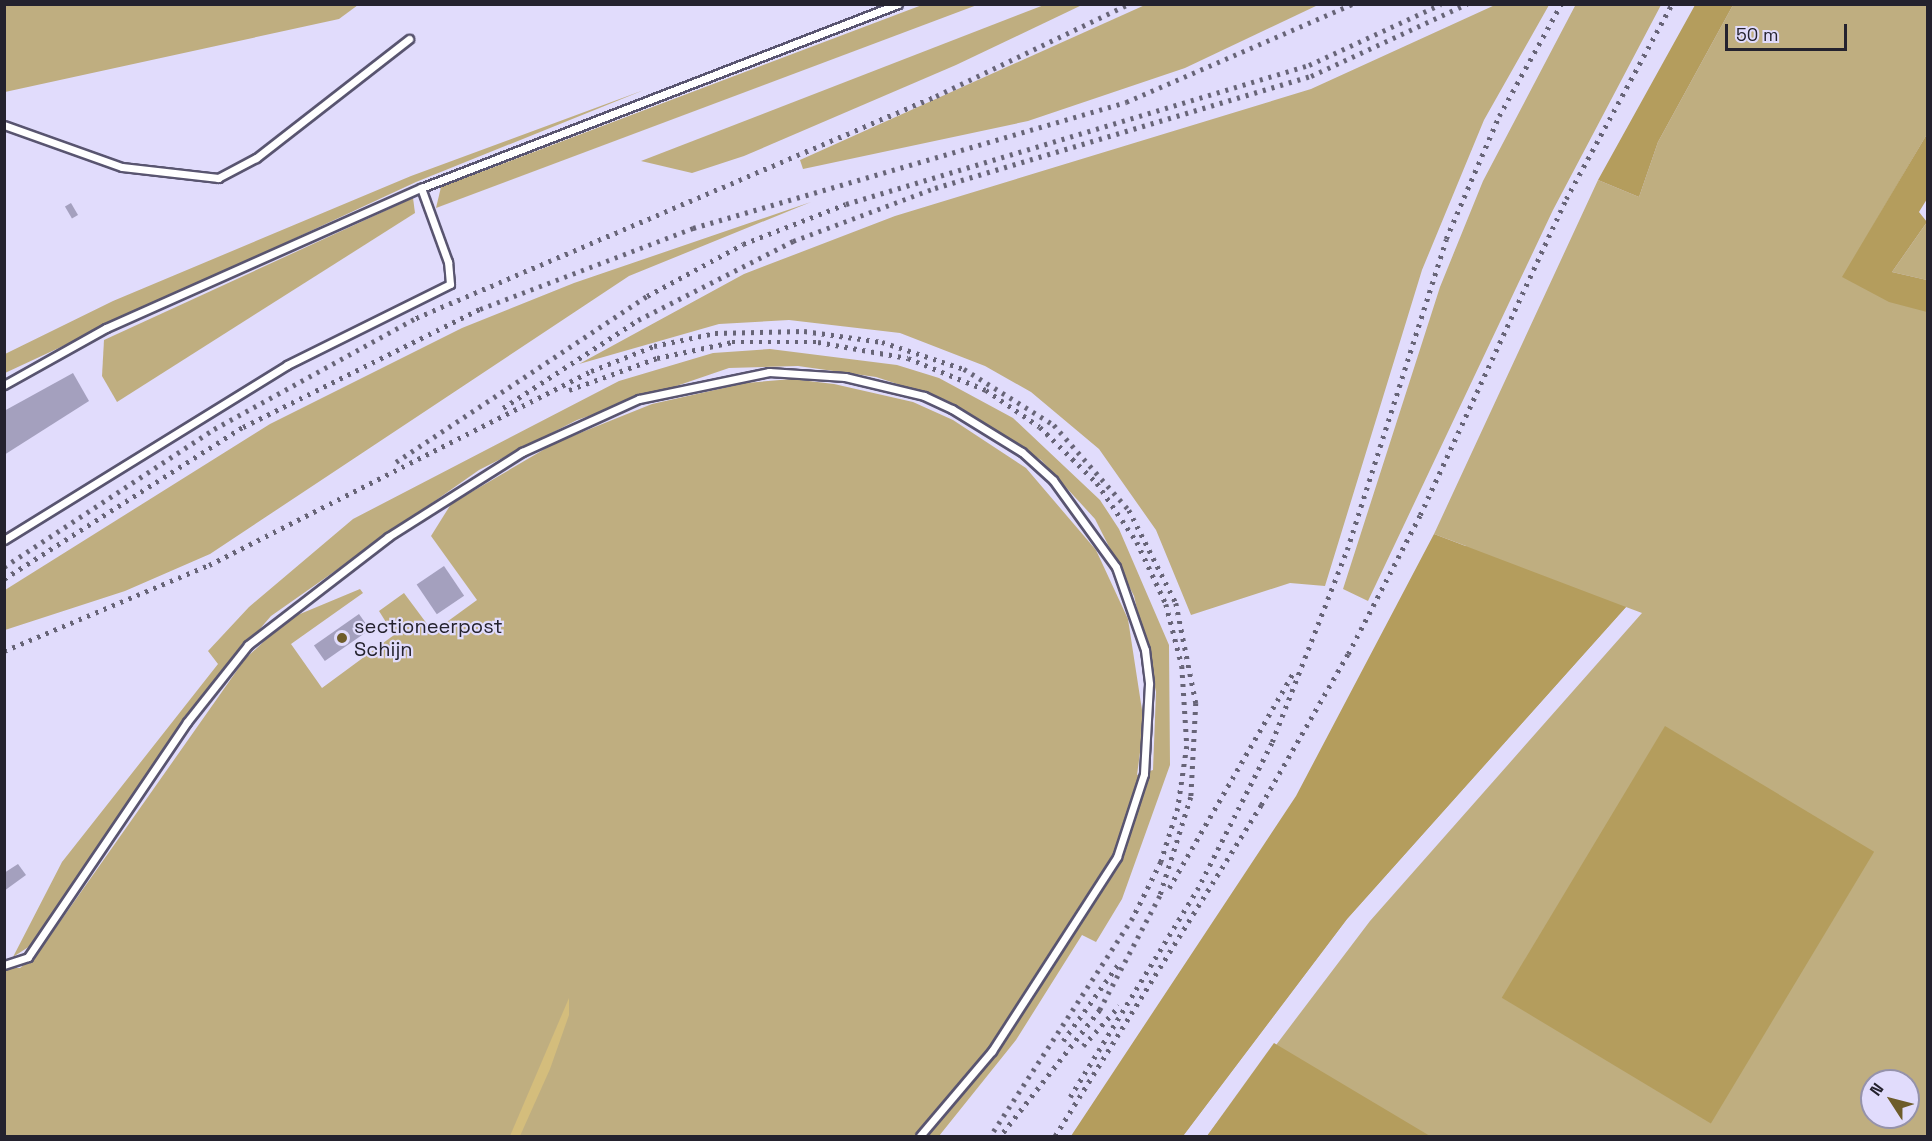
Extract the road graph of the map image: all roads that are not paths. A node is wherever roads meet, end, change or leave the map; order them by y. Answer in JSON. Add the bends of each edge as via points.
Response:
{"nodes":[{"id":1,"x":898,"y":4,"type":"edge"},
{"id":2,"x":409,"y":39,"type":"dead end"},
{"id":3,"x":4,"y":125,"type":"edge"},
{"id":4,"x":421,"y":188,"type":"junction"},
{"id":5,"x":4,"y":385,"type":"edge"},
{"id":6,"x":4,"y":540,"type":"edge"},
{"id":7,"x":4,"y":965,"type":"edge"},
{"id":8,"x":920,"y":1137,"type":"edge"}],
"edges":[{"from":1,"to":4,"type":"lane"},
{"from":2,"to":3,"type":"lane","via":[[256,158],[218,178],[122,166]]},
{"from":4,"to":5,"type":"lane","via":[[106,328]]},
{"from":4,"to":6,"type":"lane","via":[[448,262],[450,284],[287,365]]},
{"from":7,"to":8,"type":"lane","via":[[28,957],[187,722],[248,645],[388,537],[522,452],[639,399],[769,372],[845,377],[924,396],[952,409],[1022,452],[1053,480],[1116,567],[1145,650],[1149,684],[1144,774],[1117,857],[992,1051]]}]}
